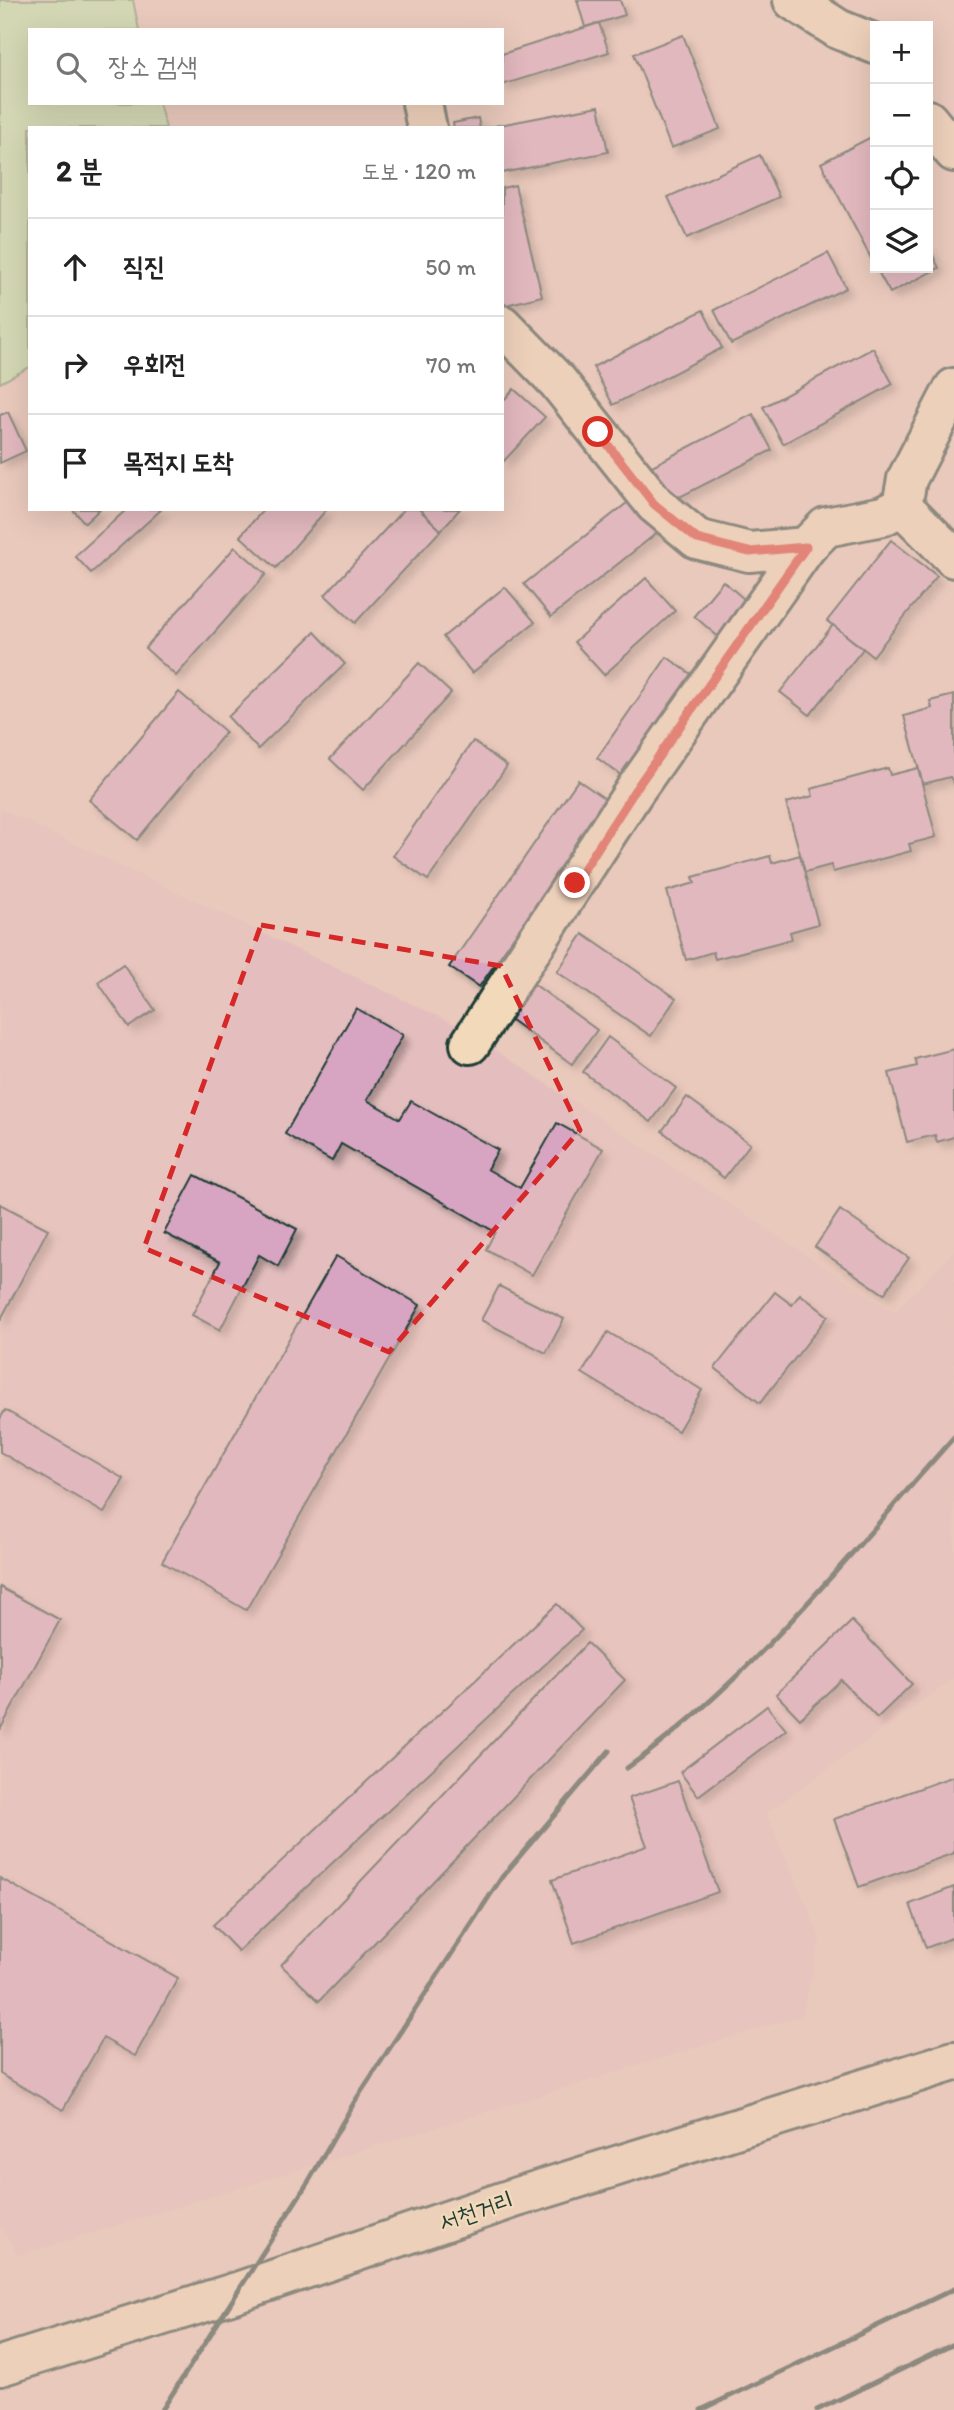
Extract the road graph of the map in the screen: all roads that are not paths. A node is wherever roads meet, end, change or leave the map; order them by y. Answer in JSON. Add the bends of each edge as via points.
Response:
{"nodes":[{"id":1,"x":793,"y":0,"type":"edge"},
{"id":2,"x":870,"y":42,"type":"edge"},
{"id":3,"x":422,"y":105,"type":"edge"},
{"id":4,"x":428,"y":126,"type":"edge"},
{"id":5,"x":933,"y":126,"type":"edge"},
{"id":6,"x":954,"y":152,"type":"edge"},
{"id":7,"x":504,"y":327,"type":"edge"},
{"id":8,"x":954,"y":388,"type":"edge"},
{"id":9,"x":902,"y":506,"type":"junction"},
{"id":10,"x":806,"y":547,"type":"junction"},
{"id":11,"x":954,"y":558,"type":"edge"},
{"id":12,"x":470,"y":1044,"type":"dead end"},
{"id":13,"x":954,"y":2062,"type":"edge"},
{"id":14,"x":0,"y":2366,"type":"edge"}],
"edges":[{"from":1,"to":2,"type":"street","via":[[838,29]]},
{"from":3,"to":4,"type":"street"},
{"from":5,"to":6,"type":"street"},
{"from":7,"to":10,"type":"street","via":[[558,382],[654,504],[697,539],[749,552]]},
{"from":8,"to":9,"type":"street","via":[[907,479]]},
{"from":9,"to":10,"type":"street","via":[[883,516],[826,527]]},
{"from":9,"to":11,"type":"street"},
{"from":10,"to":12,"type":"street","via":[[635,790]]},
{"from":13,"to":14,"type":"street","name":"서천거리","via":[[517,2197]]}]}
